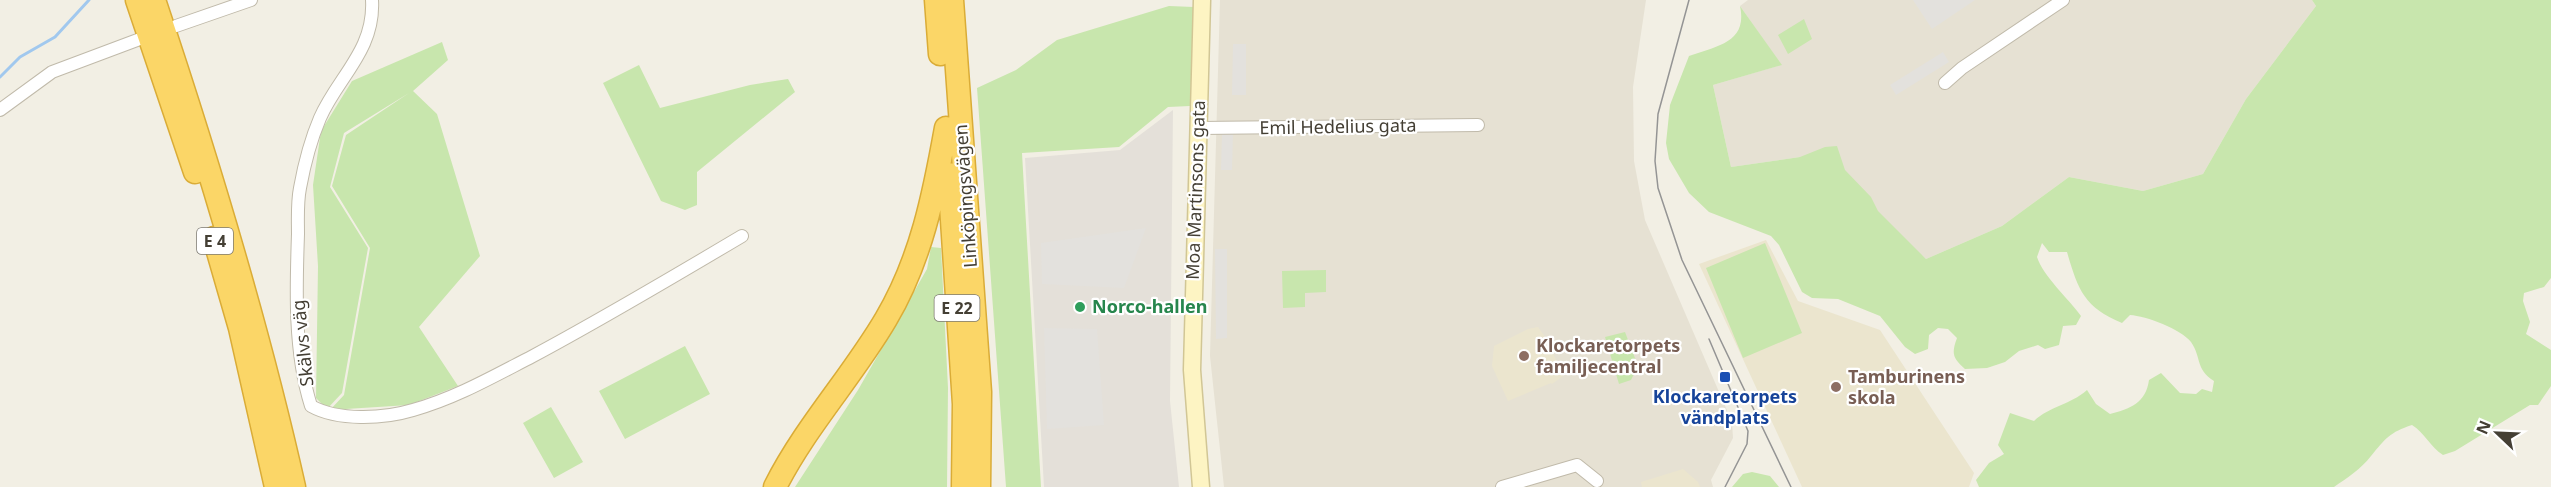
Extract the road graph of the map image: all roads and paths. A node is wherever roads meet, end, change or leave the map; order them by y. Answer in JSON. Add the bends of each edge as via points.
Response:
{"nodes":[{"id":1,"x":137,"y":0,"type":"edge"},
{"id":2,"x":154,"y":0,"type":"edge"},
{"id":3,"x":251,"y":0,"type":"edge"},
{"id":4,"x":372,"y":0,"type":"edge"},
{"id":5,"x":936,"y":0,"type":"edge"},
{"id":6,"x":952,"y":0,"type":"edge"},
{"id":7,"x":1203,"y":0,"type":"edge"},
{"id":8,"x":2063,"y":0,"type":"edge"},
{"id":9,"x":176,"y":26,"type":"dead end"},
{"id":10,"x":140,"y":39,"type":"dead end"},
{"id":11,"x":1946,"y":83,"type":"dead end"},
{"id":12,"x":0,"y":110,"type":"edge"},
{"id":13,"x":1478,"y":125,"type":"dead end"},
{"id":14,"x":946,"y":128,"type":"junction"},
{"id":15,"x":1198,"y":128,"type":"junction"},
{"id":16,"x":742,"y":236,"type":"dead end"},
{"id":17,"x":980,"y":392,"type":"junction"},
{"id":18,"x":1597,"y":481,"type":"dead end"},
{"id":19,"x":276,"y":487,"type":"edge"},
{"id":20,"x":294,"y":487,"type":"edge"},
{"id":21,"x":775,"y":487,"type":"edge"},
{"id":22,"x":963,"y":487,"type":"edge"},
{"id":23,"x":979,"y":487,"type":"edge"},
{"id":24,"x":992,"y":487,"type":"edge"},
{"id":25,"x":1201,"y":487,"type":"edge"},
{"id":26,"x":1502,"y":487,"type":"edge"}],
"edges":[{"from":1,"to":19,"type":"highway","number":"E 4","via":[[206,206],[240,328]]},
{"from":2,"to":20,"type":"highway","number":"E 4","via":[[223,212]]},
{"from":3,"to":9,"type":"street"},
{"from":4,"to":16,"type":"street","name":"Skälvs väg","via":[[373,13],[362,53],[319,120],[299,189],[297,285],[303,379],[311,406],[326,414],[376,416],[412,411],[466,391],[608,316]]},
{"from":5,"to":14,"type":"highway","name":"Linköpingsvägen","number":"E 22"},
{"from":6,"to":17,"type":"highway","name":"Linköpingsvägen","number":"E 22"},
{"from":7,"to":15,"type":"street","name":"Moa Martinsons gata"},
{"from":8,"to":11,"type":"street"},
{"from":10,"to":12,"type":"street","via":[[52,72]]},
{"from":13,"to":15,"type":"street","name":"Emil Hedelius gata"},
{"from":14,"to":21,"type":"highway","via":[[931,208],[900,295]]},
{"from":14,"to":22,"type":"highway","number":"E 22","via":[[964,404]]},
{"from":15,"to":25,"type":"street","name":"Moa Martinsons gata","via":[[1192,370]]},
{"from":17,"to":23,"type":"highway","number":"E 22"},
{"from":17,"to":24,"type":"highway","via":[[990,440]]},
{"from":18,"to":26,"type":"street","via":[[1577,465]]}]}
